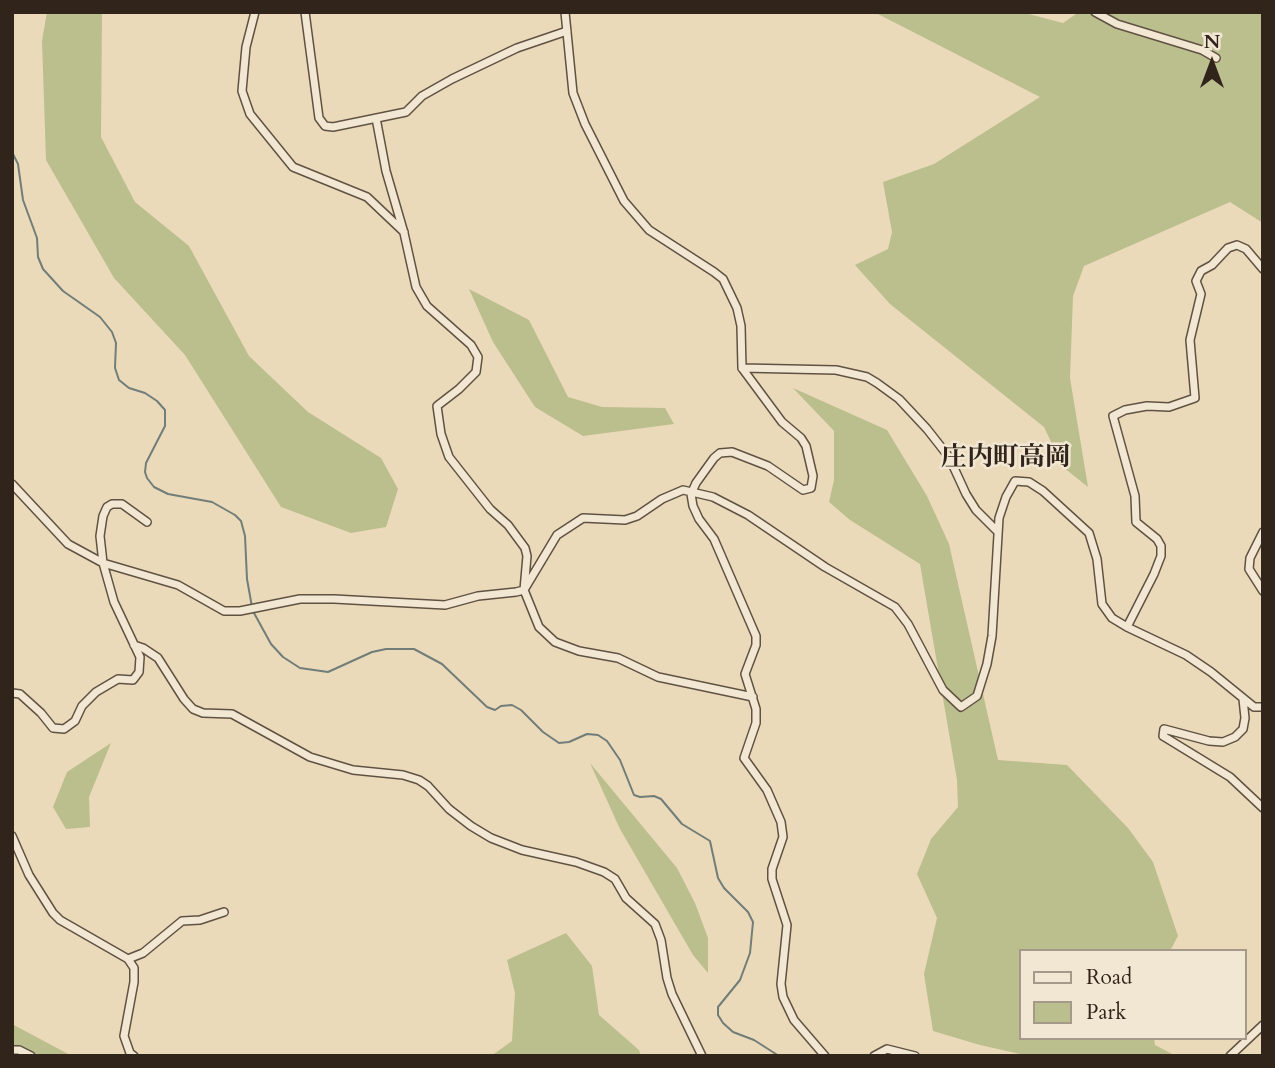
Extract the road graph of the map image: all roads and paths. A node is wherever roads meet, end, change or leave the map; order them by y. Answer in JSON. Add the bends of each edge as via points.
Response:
{"nodes":[{"id":1,"x":255,"y":12,"type":"edge"},
{"id":2,"x":305,"y":12,"type":"edge"},
{"id":3,"x":565,"y":12,"type":"edge"},
{"id":4,"x":1094,"y":12,"type":"edge"},
{"id":5,"x":567,"y":31,"type":"junction"},
{"id":6,"x":1216,"y":58,"type":"dead end"},
{"id":7,"x":376,"y":118,"type":"junction"},
{"id":8,"x":404,"y":233,"type":"junction"},
{"id":9,"x":1263,"y":269,"type":"edge"},
{"id":10,"x":742,"y":368,"type":"junction"},
{"id":11,"x":12,"y":484,"type":"edge"},
{"id":12,"x":691,"y":494,"type":"junction"},
{"id":13,"x":147,"y":522,"type":"dead end"},
{"id":14,"x":997,"y":531,"type":"junction"},
{"id":15,"x":1263,"y":532,"type":"edge"},
{"id":16,"x":103,"y":563,"type":"junction"},
{"id":17,"x":524,"y":590,"type":"junction"},
{"id":18,"x":1263,"y":591,"type":"edge"},
{"id":19,"x":1127,"y":627,"type":"junction"},
{"id":20,"x":134,"y":645,"type":"junction"},
{"id":21,"x":12,"y":693,"type":"edge"},
{"id":22,"x":753,"y":697,"type":"junction"},
{"id":23,"x":1243,"y":698,"type":"junction"},
{"id":24,"x":1263,"y":707,"type":"edge"},
{"id":25,"x":1263,"y":808,"type":"edge"},
{"id":26,"x":12,"y":836,"type":"edge"},
{"id":27,"x":225,"y":912,"type":"dead end"},
{"id":28,"x":128,"y":960,"type":"junction"},
{"id":29,"x":1263,"y":1025,"type":"edge"},
{"id":30,"x":12,"y":1050,"type":"edge"},
{"id":31,"x":31,"y":1056,"type":"edge"},
{"id":32,"x":134,"y":1056,"type":"edge"},
{"id":33,"x":702,"y":1056,"type":"edge"},
{"id":34,"x":825,"y":1056,"type":"edge"},
{"id":35,"x":874,"y":1056,"type":"edge"},
{"id":36,"x":915,"y":1056,"type":"edge"},
{"id":37,"x":1230,"y":1056,"type":"edge"}],
"edges":[{"from":1,"to":8,"type":"street","via":[[242,91],[250,114],[293,167],[367,197]]},
{"from":2,"to":7,"type":"street","via":[[321,123],[333,127]]},
{"from":3,"to":5,"type":"street"},
{"from":4,"to":6,"type":"street"},
{"from":5,"to":7,"type":"street","via":[[517,48],[452,79],[422,96],[406,112]]},
{"from":5,"to":10,"type":"street","via":[[573,93],[624,201],[649,230],[723,279],[741,326]]},
{"from":7,"to":8,"type":"street"},
{"from":8,"to":17,"type":"street","via":[[416,287],[427,306],[471,345],[478,357],[476,372],[437,406],[441,434],[449,457],[524,548]]},
{"from":9,"to":19,"type":"street","via":[[1237,245],[1201,271],[1196,281],[1201,295],[1190,340],[1195,398],[1113,416],[1135,496],[1136,522],[1161,546],[1154,574]]},
{"from":10,"to":12,"type":"street","via":[[782,422],[804,442],[813,484],[803,490],[768,466],[732,452],[714,458]]},
{"from":10,"to":14,"type":"street","via":[[836,370],[877,383],[927,429],[949,457],[976,510]]},
{"from":11,"to":16,"type":"street","via":[[68,544]]},
{"from":12,"to":14,"type":"street","via":[[713,497],[748,515],[895,607],[943,690],[961,707],[977,696],[987,664]]},
{"from":12,"to":17,"type":"street","via":[[683,490],[625,520],[583,518],[565,528]]},
{"from":12,"to":22,"type":"street","via":[[756,636],[745,674]]},
{"from":13,"to":16,"type":"street","via":[[122,504],[107,507],[100,536]]},
{"from":14,"to":19,"type":"street","via":[[1015,481],[1029,482],[1043,491],[1089,533],[1102,604],[1112,618]]},
{"from":15,"to":18,"type":"street","via":[[1249,569]]},
{"from":16,"to":17,"type":"street","via":[[178,585],[224,611],[300,599],[445,605]]},
{"from":16,"to":20,"type":"street","via":[[114,602]]},
{"from":17,"to":22,"type":"street","via":[[539,627],[555,642],[618,658],[657,677]]},
{"from":19,"to":23,"type":"street","via":[[1186,655]]},
{"from":20,"to":21,"type":"street","via":[[140,663],[134,680],[118,679],[96,692],[64,729],[53,728],[20,694]]},
{"from":20,"to":33,"type":"street","via":[[158,658],[193,709],[232,714],[310,757],[353,770],[419,780],[471,827],[491,838],[576,862],[615,879],[626,898],[654,924],[672,994]]},
{"from":22,"to":34,"type":"street","via":[[756,723],[744,758],[767,790],[781,822],[772,879],[787,925],[783,997],[794,1020]]},
{"from":23,"to":24,"type":"street","via":[[1254,707]]},
{"from":23,"to":25,"type":"street","via":[[1243,729],[1235,737],[1209,741],[1164,729],[1163,736],[1230,777]]},
{"from":26,"to":28,"type":"street","via":[[53,913]]},
{"from":27,"to":28,"type":"street","via":[[182,921]]},
{"from":28,"to":32,"type":"street","via":[[134,968],[134,982],[124,1036]]},
{"from":29,"to":37,"type":"street"},
{"from":30,"to":31,"type":"street"},
{"from":35,"to":36,"type":"street","via":[[887,1049]]}]}
